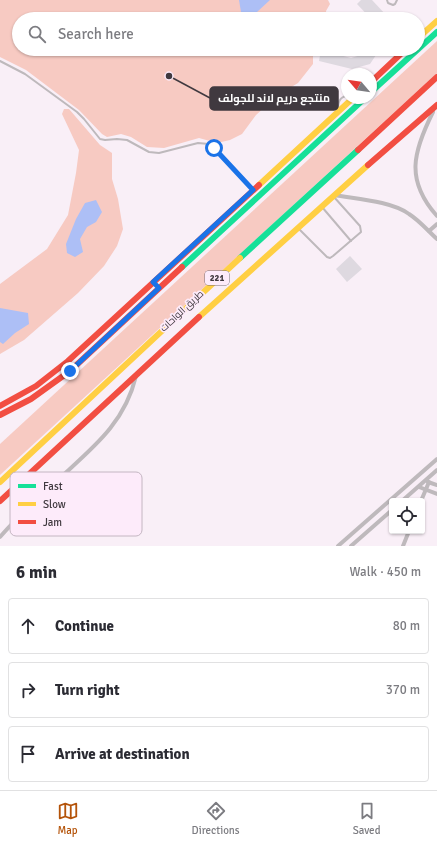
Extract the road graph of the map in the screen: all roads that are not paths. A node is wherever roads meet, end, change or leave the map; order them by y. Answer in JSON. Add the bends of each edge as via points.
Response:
{"nodes":[{"id":1,"x":387,"y":0,"type":"edge"},
{"id":2,"x":397,"y":0,"type":"edge"},
{"id":3,"x":437,"y":21,"type":"edge"},
{"id":4,"x":425,"y":32,"type":"edge"},
{"id":5,"x":437,"y":32,"type":"edge"},
{"id":6,"x":425,"y":43,"type":"edge"},
{"id":7,"x":399,"y":56,"type":"edge"},
{"id":8,"x":411,"y":56,"type":"edge"},
{"id":9,"x":0,"y":61,"type":"edge"},
{"id":10,"x":377,"y":76,"type":"edge"},
{"id":11,"x":437,"y":77,"type":"edge"},
{"id":12,"x":377,"y":87,"type":"edge"},
{"id":13,"x":341,"y":98,"type":"edge"},
{"id":14,"x":347,"y":104,"type":"edge"},
{"id":15,"x":358,"y":104,"type":"edge"},
{"id":16,"x":436,"y":106,"type":"edge"},
{"id":17,"x":338,"y":112,"type":"junction"},
{"id":18,"x":313,"y":136,"type":"junction"},
{"id":19,"x":318,"y":141,"type":"junction"},
{"id":20,"x":253,"y":190,"type":"junction"},
{"id":21,"x":333,"y":195,"type":"junction"},
{"id":22,"x":321,"y":206,"type":"junction"},
{"id":23,"x":437,"y":216,"type":"edge"},
{"id":24,"x":437,"y":224,"type":"edge"},
{"id":25,"x":297,"y":228,"type":"junction"},
{"id":26,"x":428,"y":231,"type":"junction"},
{"id":27,"x":437,"y":239,"type":"edge"},
{"id":28,"x":351,"y":241,"type":"junction"},
{"id":29,"x":153,"y":282,"type":"junction"},
{"id":30,"x":159,"y":288,"type":"junction"},
{"id":31,"x":137,"y":373,"type":"junction"},
{"id":32,"x":0,"y":406,"type":"edge"},
{"id":33,"x":0,"y":415,"type":"edge"},
{"id":34,"x":437,"y":459,"type":"edge"},
{"id":35,"x":437,"y":470,"type":"edge"},
{"id":36,"x":11,"y":472,"type":"edge"},
{"id":37,"x":31,"y":472,"type":"edge"},
{"id":38,"x":66,"y":472,"type":"edge"},
{"id":39,"x":10,"y":473,"type":"edge"},
{"id":40,"x":427,"y":481,"type":"junction"},
{"id":41,"x":0,"y":482,"type":"edge"},
{"id":42,"x":437,"y":485,"type":"edge"},
{"id":43,"x":418,"y":486,"type":"junction"},
{"id":44,"x":426,"y":489,"type":"junction"},
{"id":45,"x":10,"y":492,"type":"edge"},
{"id":46,"x":437,"y":494,"type":"edge"},
{"id":47,"x":405,"y":498,"type":"edge"},
{"id":48,"x":422,"y":498,"type":"edge"},
{"id":49,"x":0,"y":501,"type":"edge"},
{"id":50,"x":389,"y":513,"type":"edge"},
{"id":51,"x":10,"y":526,"type":"edge"},
{"id":52,"x":408,"y":534,"type":"edge"},
{"id":53,"x":0,"y":537,"type":"edge"},
{"id":54,"x":338,"y":546,"type":"edge"},
{"id":55,"x":351,"y":546,"type":"edge"},
{"id":56,"x":403,"y":546,"type":"edge"}],
"edges":[{"from":1,"to":2,"type":"lane","via":[[393,5]]},
{"from":3,"to":4,"type":"main road"},
{"from":5,"to":6,"type":"main road"},
{"from":7,"to":10,"type":"main road"},
{"from":8,"to":12,"type":"main road"},
{"from":9,"to":20,"type":"lane","via":[[25,74],[77,112],[100,139],[127,140],[148,152],[160,153],[198,143],[209,144]]},
{"from":11,"to":36,"type":"main road","name":"طريق الواحات","number":"221"},
{"from":13,"to":17,"type":"lane"},
{"from":14,"to":17,"type":"main road"},
{"from":15,"to":19,"type":"main road"},
{"from":16,"to":21,"type":"main road","name":"طريق الواحات","number":"221"},
{"from":16,"to":23,"type":"street","via":[[420,141],[415,166],[420,190]]},
{"from":17,"to":18,"type":"main road"},
{"from":18,"to":19,"type":"main road"},
{"from":18,"to":20,"type":"main road"},
{"from":19,"to":30,"type":"main road"},
{"from":20,"to":29,"type":"main road"},
{"from":21,"to":22,"type":"main road","name":"طريق الواحات","number":"221"},
{"from":21,"to":26,"type":"street","via":[[400,208]]},
{"from":21,"to":28,"type":"lane","via":[[361,228],[361,232]]},
{"from":22,"to":25,"type":"main road","name":"طريق الواحات","number":"221"},
{"from":22,"to":28,"type":"lane"},
{"from":24,"to":26,"type":"street"},
{"from":25,"to":28,"type":"lane","via":[[328,257],[332,257]]},
{"from":25,"to":31,"type":"main road","name":"طريق الواحات","number":"221"},
{"from":26,"to":27,"type":"street"},
{"from":29,"to":30,"type":"main road"},
{"from":29,"to":32,"type":"main road","via":[[46,379]]},
{"from":30,"to":33,"type":"main road","via":[[70,371],[31,399]]},
{"from":31,"to":37,"type":"main road","name":"طريق الواحات","number":"221"},
{"from":31,"to":38,"type":"street","via":[[127,404],[92,449]]},
{"from":34,"to":54,"type":"street"},
{"from":35,"to":40,"type":"street"},
{"from":39,"to":41,"type":"main road","name":"طريق الواحات","number":"221"},
{"from":40,"to":42,"type":"street"},
{"from":40,"to":43,"type":"street"},
{"from":40,"to":44,"type":"street"},
{"from":43,"to":44,"type":"street"},
{"from":43,"to":47,"type":"street"},
{"from":44,"to":46,"type":"street"},
{"from":44,"to":48,"type":"street"},
{"from":45,"to":49,"type":"main road","name":"طريق الواحات","number":"221"},
{"from":50,"to":55,"type":"street"},
{"from":51,"to":53,"type":"street"},
{"from":52,"to":56,"type":"street"}]}
